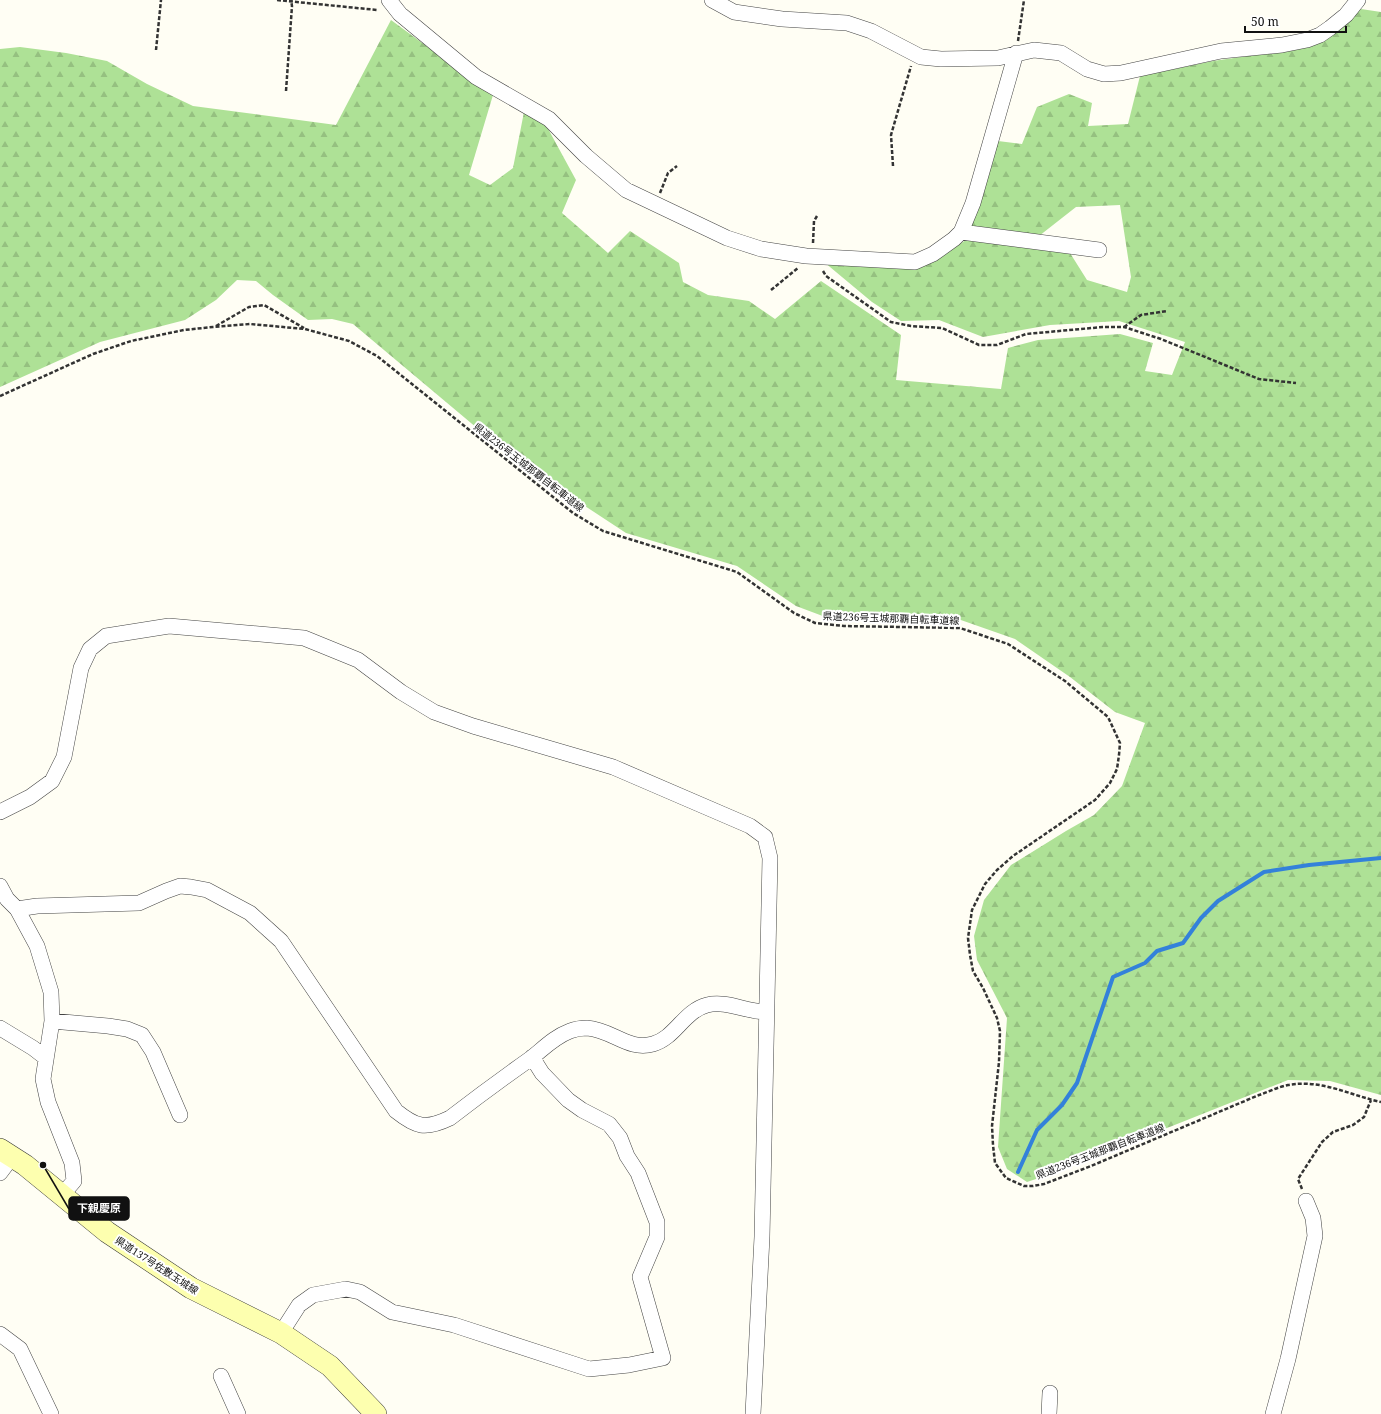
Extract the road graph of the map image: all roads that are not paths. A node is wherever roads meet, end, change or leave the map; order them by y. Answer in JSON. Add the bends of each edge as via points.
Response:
{"nodes":[{"id":1,"x":389,"y":0,"type":"edge"},
{"id":2,"x":712,"y":0,"type":"edge"},
{"id":3,"x":1358,"y":0,"type":"edge"},
{"id":4,"x":1016,"y":53,"type":"junction"},
{"id":5,"x":961,"y":232,"type":"junction"},
{"id":6,"x":1099,"y":250,"type":"dead end"},
{"id":7,"x":0,"y":812,"type":"edge"},
{"id":8,"x":6,"y":898,"type":"edge"},
{"id":9,"x":766,"y":1012,"type":"junction"},
{"id":10,"x":52,"y":1021,"type":"junction"},
{"id":11,"x":0,"y":1028,"type":"edge"},
{"id":12,"x":532,"y":1057,"type":"junction"},
{"id":13,"x":46,"y":1058,"type":"junction"},
{"id":14,"x":180,"y":1115,"type":"dead end"},
{"id":15,"x":4,"y":1159,"type":"edge"},
{"id":16,"x":62,"y":1195,"type":"junction"},
{"id":17,"x":1306,"y":1201,"type":"road end"},
{"id":18,"x":280,"y":1333,"type":"junction"},
{"id":19,"x":0,"y":1334,"type":"edge"},
{"id":20,"x":221,"y":1376,"type":"dead end"},
{"id":21,"x":1050,"y":1393,"type":"dead end"},
{"id":22,"x":51,"y":1414,"type":"edge"},
{"id":23,"x":238,"y":1414,"type":"edge"},
{"id":24,"x":376,"y":1414,"type":"edge"},
{"id":25,"x":753,"y":1414,"type":"edge"},
{"id":26,"x":1049,"y":1414,"type":"edge"},
{"id":27,"x":1274,"y":1414,"type":"edge"}],
"edges":[{"from":1,"to":5,"type":"street","via":[[400,14],[476,77],[549,119],[586,156],[626,190],[727,238],[762,249],[813,256],[915,262],[933,254]]},
{"from":2,"to":4,"type":"street","via":[[734,12],[782,19],[847,23],[871,31],[921,57],[998,58]]},
{"from":3,"to":4,"type":"street","via":[[1346,15],[1330,28],[1307,40],[1221,51],[1121,73],[1104,74],[1087,69],[1061,53],[1034,50]]},
{"from":4,"to":5,"type":"street","via":[[973,203]]},
{"from":5,"to":6,"type":"street"},
{"from":7,"to":9,"type":"street","via":[[30,798],[52,781],[64,757],[81,668],[90,649],[106,636],[169,626],[304,638],[358,660],[401,692],[434,712],[613,767],[750,826],[765,837],[770,858]]},
{"from":8,"to":10,"type":"street","via":[[37,946],[52,992]]},
{"from":8,"to":12,"type":"street","via":[[37,906],[139,902],[180,886],[212,892],[250,913],[281,941],[396,1111],[409,1122],[425,1126],[438,1124],[450,1118]]},
{"from":9,"to":12,"type":"street","via":[[707,1005],[695,1010],[663,1040],[644,1045],[634,1045],[599,1029],[578,1029],[560,1036]]},
{"from":9,"to":25,"type":"street","via":[[762,1237]]},
{"from":10,"to":13,"type":"street"},
{"from":10,"to":14,"type":"street","via":[[128,1029],[142,1035],[153,1052]]},
{"from":11,"to":13,"type":"street"},
{"from":12,"to":18,"type":"street","via":[[542,1073],[568,1100],[609,1124],[620,1138],[627,1156],[638,1173],[657,1222],[657,1237],[640,1277],[663,1358],[589,1369],[454,1325],[392,1312],[360,1292],[346,1289],[313,1295],[299,1305]]},
{"from":13,"to":16,"type":"street","via":[[43,1079],[48,1102],[73,1169],[74,1181]]},
{"from":15,"to":16,"type":"main road","name":"県道137号佐敷玉城線","via":[[26,1165]]},
{"from":16,"to":18,"type":"main road","name":"県道137号佐敷玉城線","via":[[107,1232],[191,1288]]},
{"from":17,"to":27,"type":"street","via":[[1313,1218],[1315,1236]]},
{"from":18,"to":24,"type":"main road","name":"県道137号佐敷玉城線","via":[[330,1366]]},
{"from":19,"to":22,"type":"street","via":[[20,1349]]},
{"from":20,"to":23,"type":"street"},
{"from":21,"to":26,"type":"street"}]}
